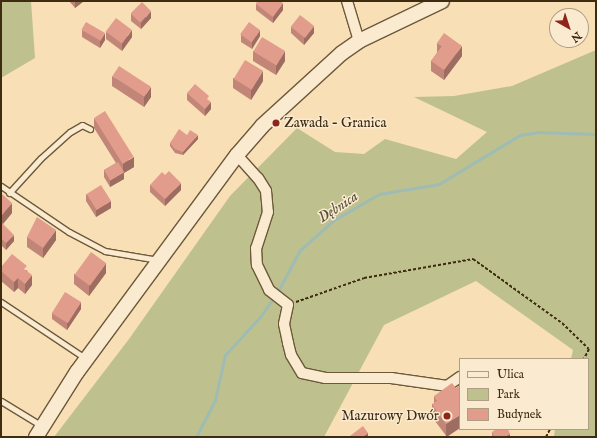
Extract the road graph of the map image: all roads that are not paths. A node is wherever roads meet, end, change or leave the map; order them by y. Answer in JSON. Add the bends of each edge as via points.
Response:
{"nodes":[{"id":1,"x":347,"y":1,"type":"edge"},
{"id":2,"x":442,"y":1,"type":"edge"},
{"id":3,"x":359,"y":41,"type":"junction"},
{"id":4,"x":90,"y":129,"type":"dead end"},
{"id":5,"x":237,"y":154,"type":"junction"},
{"id":6,"x":1,"y":186,"type":"edge"},
{"id":7,"x":9,"y":193,"type":"junction"},
{"id":8,"x":161,"y":260,"type":"junction"},
{"id":9,"x":1,"y":302,"type":"edge"},
{"id":10,"x":87,"y":360,"type":"junction"},
{"id":11,"x":459,"y":378,"type":"edge"},
{"id":12,"x":1,"y":402,"type":"edge"},
{"id":13,"x":40,"y":432,"type":"edge"}],
"edges":[{"from":1,"to":3,"type":"street"},
{"from":2,"to":3,"type":"street"},
{"from":3,"to":5,"type":"street","via":[[283,105]]},
{"from":4,"to":7,"type":"lane","via":[[82,125],[70,132],[41,158]]},
{"from":5,"to":8,"type":"street"},
{"from":5,"to":11,"type":"street","via":[[266,191],[268,212],[256,248],[257,265],[269,290],[288,305],[284,324],[290,355],[302,373],[325,378],[391,378],[447,386]]},
{"from":6,"to":7,"type":"lane"},
{"from":7,"to":8,"type":"lane","via":[[69,232],[105,251]]},
{"from":8,"to":10,"type":"street"},
{"from":9,"to":10,"type":"lane"},
{"from":10,"to":13,"type":"street"},
{"from":12,"to":13,"type":"lane"}]}
